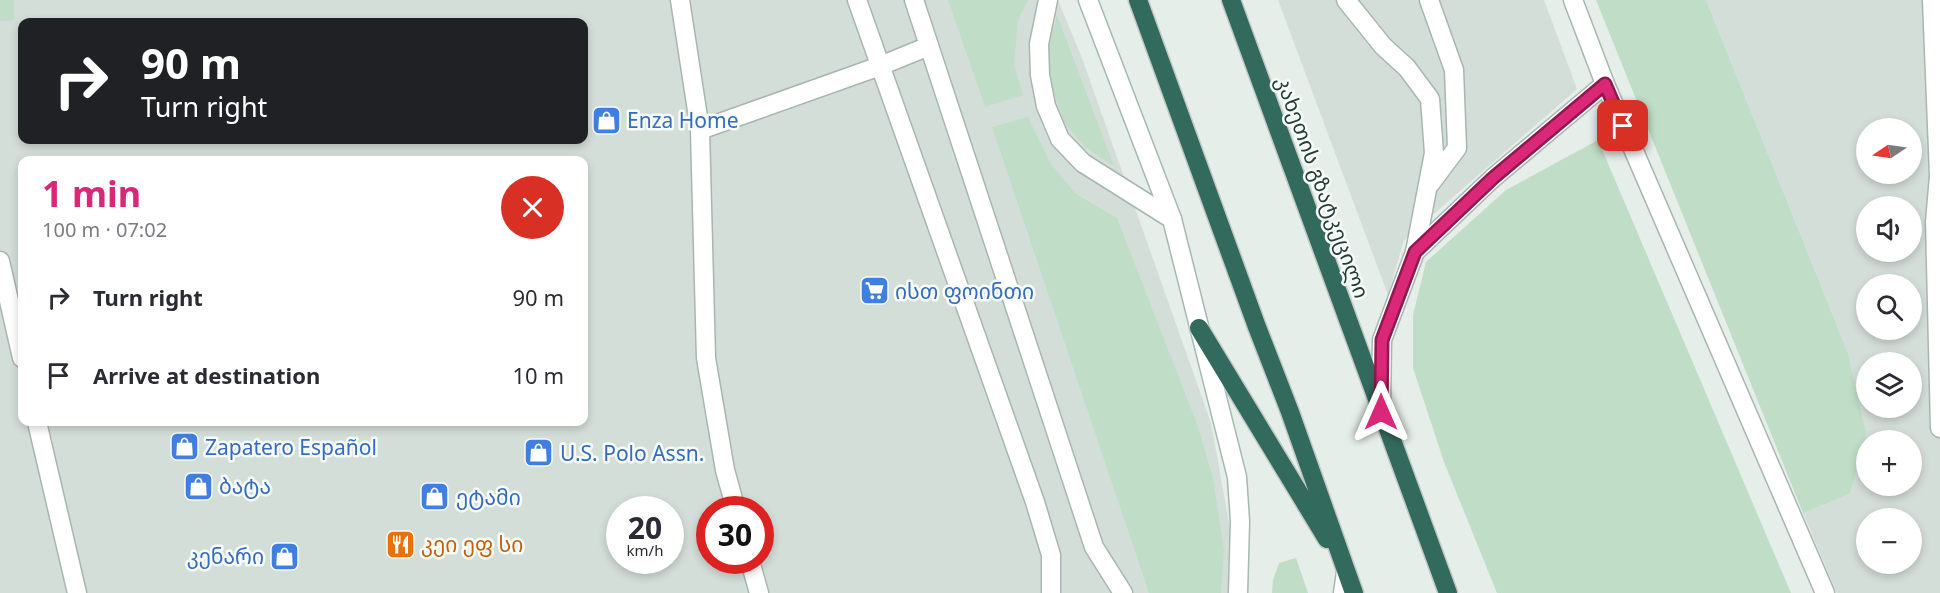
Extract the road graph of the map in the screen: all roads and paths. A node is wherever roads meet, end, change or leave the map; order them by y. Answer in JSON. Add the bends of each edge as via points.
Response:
{"nodes":[{"id":1,"x":680,"y":0,"type":"edge"},
{"id":2,"x":857,"y":0,"type":"edge"},
{"id":3,"x":914,"y":0,"type":"edge"},
{"id":4,"x":1048,"y":0,"type":"edge"},
{"id":5,"x":1088,"y":0,"type":"edge"},
{"id":6,"x":1138,"y":0,"type":"edge"},
{"id":7,"x":1231,"y":0,"type":"edge"},
{"id":8,"x":1346,"y":0,"type":"edge"},
{"id":9,"x":1429,"y":0,"type":"edge"},
{"id":10,"x":1573,"y":0,"type":"edge"},
{"id":11,"x":1932,"y":0,"type":"edge"},
{"id":12,"x":929,"y":46,"type":"junction"},
{"id":13,"x":880,"y":66,"type":"junction"},
{"id":14,"x":1605,"y":84,"type":"junction"},
{"id":15,"x":700,"y":130,"type":"junction"},
{"id":16,"x":1427,"y":188,"type":"junction"},
{"id":17,"x":1172,"y":219,"type":"junction"},
{"id":18,"x":1937,"y":222,"type":"edge"},
{"id":19,"x":1415,"y":252,"type":"junction"},
{"id":20,"x":0,"y":261,"type":"edge"},
{"id":21,"x":1199,"y":328,"type":"junction"},
{"id":22,"x":18,"y":340,"type":"edge"},
{"id":23,"x":1381,"y":412,"type":"junction"},
{"id":24,"x":38,"y":426,"type":"edge"},
{"id":25,"x":1940,"y":428,"type":"edge"},
{"id":26,"x":732,"y":496,"type":"edge"},
{"id":27,"x":1346,"y":572,"type":"junction"},
{"id":28,"x":754,"y":574,"type":"edge"},
{"id":29,"x":77,"y":593,"type":"edge"},
{"id":30,"x":759,"y":593,"type":"edge"},
{"id":31,"x":1051,"y":593,"type":"edge"},
{"id":32,"x":1123,"y":593,"type":"edge"},
{"id":33,"x":1239,"y":593,"type":"edge"},
{"id":34,"x":1343,"y":593,"type":"edge"},
{"id":35,"x":1354,"y":593,"type":"edge"},
{"id":36,"x":1448,"y":593,"type":"edge"},
{"id":37,"x":1825,"y":593,"type":"edge"}],
"edges":[{"from":1,"to":15,"type":"street"},
{"from":2,"to":13,"type":"street"},
{"from":3,"to":12,"type":"street"},
{"from":4,"to":17,"type":"street","via":[[1039,44],[1040,75],[1046,106],[1060,139],[1083,163]]},
{"from":5,"to":17,"type":"street"},
{"from":6,"to":27,"type":"highway"},
{"from":7,"to":23,"type":"highway","name":"კახეთის გზატკეცილი"},
{"from":8,"to":16,"type":"street","via":[[1430,99],[1434,153]]},
{"from":9,"to":16,"type":"street","via":[[1454,70],[1457,148]]},
{"from":10,"to":14,"type":"street"},
{"from":11,"to":18,"type":"street","via":[[1939,176]]},
{"from":12,"to":13,"type":"street"},
{"from":12,"to":32,"type":"street","via":[[1094,547]]},
{"from":13,"to":15,"type":"street"},
{"from":13,"to":31,"type":"street","via":[[1035,502],[1051,555]]},
{"from":14,"to":19,"type":"street","via":[[1493,178]]},
{"from":14,"to":37,"type":"street"},
{"from":15,"to":26,"type":"street","via":[[706,358]]},
{"from":16,"to":19,"type":"street"},
{"from":17,"to":21,"type":"street"},
{"from":18,"to":25,"type":"street"},
{"from":19,"to":23,"type":"street","via":[[1382,340]]},
{"from":20,"to":22,"type":"street"},
{"from":21,"to":27,"type":"highway"},
{"from":21,"to":33,"type":"street","via":[[1237,477]]},
{"from":23,"to":36,"type":"highway","name":"კახეთის გზატკეცილი"},
{"from":24,"to":29,"type":"street"},
{"from":27,"to":34,"type":"street"},
{"from":27,"to":35,"type":"highway"},
{"from":28,"to":30,"type":"street"}]}
